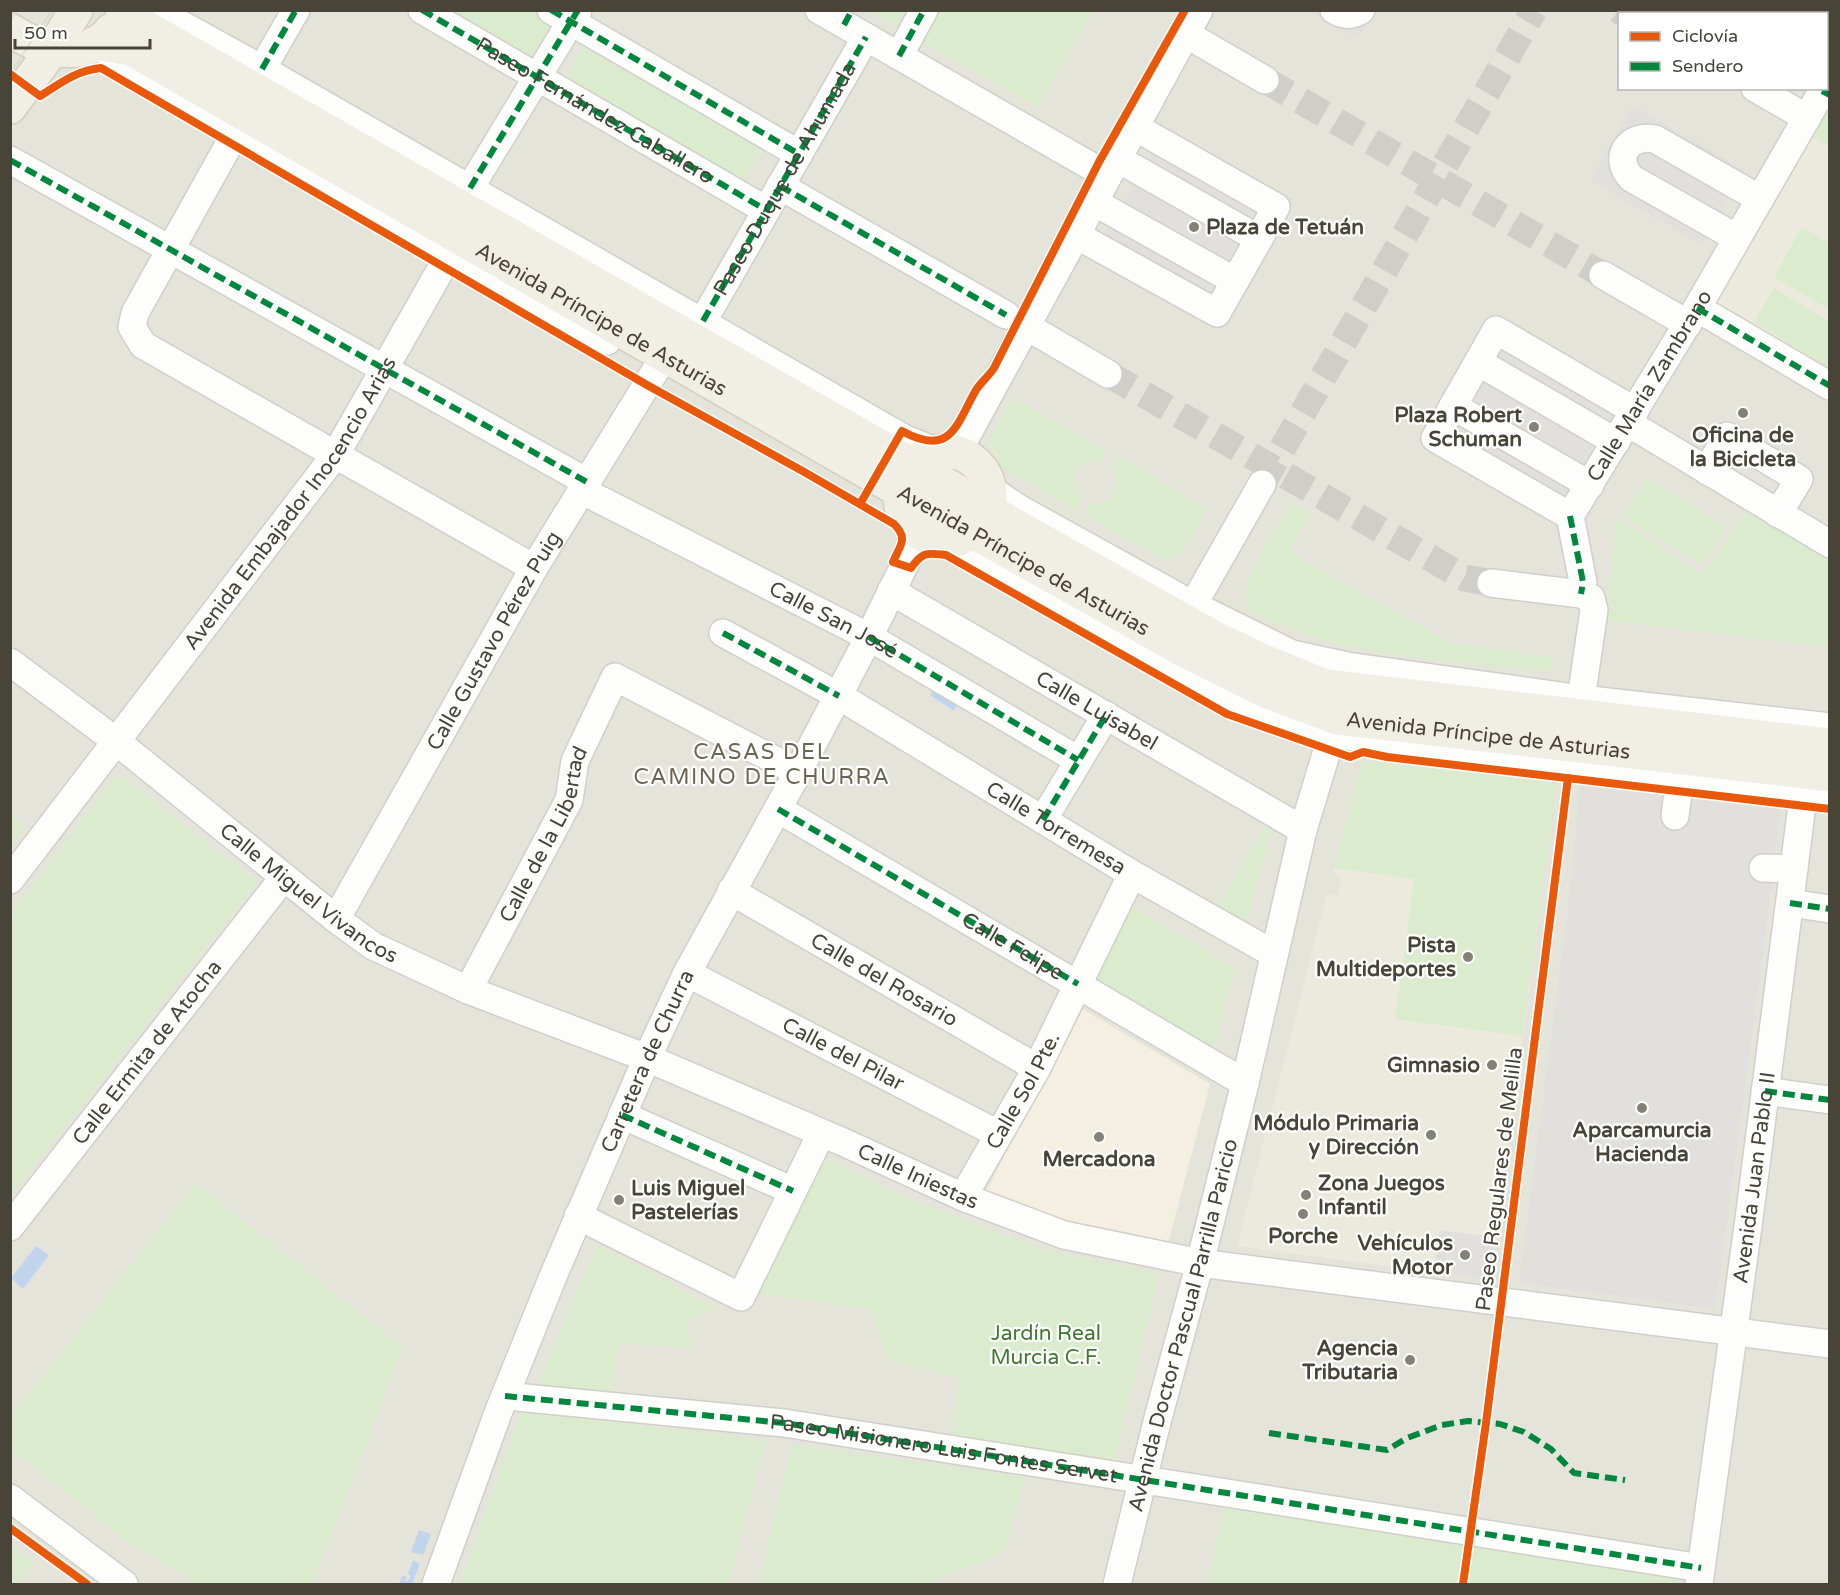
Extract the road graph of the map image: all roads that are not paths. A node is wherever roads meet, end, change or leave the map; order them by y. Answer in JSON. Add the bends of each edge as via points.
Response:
{"nodes":[{"id":1,"x":76,"y":10,"type":"edge"},
{"id":2,"x":121,"y":10,"type":"edge"},
{"id":3,"x":155,"y":10,"type":"edge"},
{"id":4,"x":296,"y":10,"type":"edge"},
{"id":5,"x":422,"y":10,"type":"edge"},
{"id":6,"x":819,"y":10,"type":"edge"},
{"id":7,"x":924,"y":10,"type":"edge"},
{"id":8,"x":1199,"y":10,"type":"edge"},
{"id":9,"x":1334,"y":10,"type":"edge"},
{"id":10,"x":1361,"y":10,"type":"edge"},
{"id":11,"x":567,"y":14,"type":"edge"},
{"id":12,"x":854,"y":24,"type":"edge"},
{"id":13,"x":10,"y":30,"type":"edge"},
{"id":14,"x":1186,"y":34,"type":"junction"},
{"id":15,"x":95,"y":44,"type":"junction"},
{"id":16,"x":52,"y":50,"type":"junction"},
{"id":17,"x":899,"y":56,"type":"junction"},
{"id":18,"x":262,"y":69,"type":"junction"},
{"id":19,"x":538,"y":78,"type":"junction"},
{"id":20,"x":1265,"y":80,"type":"tunnel mouth"},
{"id":21,"x":1758,"y":90,"type":"edge"},
{"id":22,"x":1824,"y":90,"type":"edge"},
{"id":23,"x":10,"y":107,"type":"edge"},
{"id":24,"x":1807,"y":118,"type":"junction"},
{"id":25,"x":1135,"y":127,"type":"junction"},
{"id":26,"x":236,"y":132,"type":"junction"},
{"id":27,"x":799,"y":154,"type":"junction"},
{"id":28,"x":10,"y":160,"type":"edge"},
{"id":29,"x":1113,"y":168,"type":"junction"},
{"id":30,"x":780,"y":186,"type":"junction"},
{"id":31,"x":470,"y":188,"type":"junction"},
{"id":32,"x":1760,"y":200,"type":"junction"},
{"id":33,"x":1094,"y":202,"type":"junction"},
{"id":34,"x":766,"y":210,"type":"junction"},
{"id":35,"x":1076,"y":235,"type":"junction"},
{"id":36,"x":1259,"y":238,"type":"junction"},
{"id":37,"x":1737,"y":238,"type":"junction"},
{"id":38,"x":171,"y":250,"type":"junction"},
{"id":39,"x":449,"y":255,"type":"junction"},
{"id":40,"x":1603,"y":274,"type":"tunnel mouth"},
{"id":41,"x":1235,"y":281,"type":"junction"},
{"id":42,"x":1693,"y":316,"type":"junction"},
{"id":43,"x":703,"y":321,"type":"junction"},
{"id":44,"x":1016,"y":321,"type":"junction"},
{"id":45,"x":1478,"y":362,"type":"junction"},
{"id":46,"x":657,"y":368,"type":"junction"},
{"id":47,"x":384,"y":370,"type":"junction"},
{"id":48,"x":1108,"y":374,"type":"tunnel mouth"},
{"id":49,"x":1830,"y":386,"type":"edge"},
{"id":50,"x":1453,"y":406,"type":"junction"},
{"id":51,"x":1626,"y":425,"type":"junction"},
{"id":52,"x":336,"y":454,"type":"junction"},
{"id":53,"x":1707,"y":471,"type":"junction"},
{"id":54,"x":1262,"y":484,"type":"tunnel mouth"},
{"id":55,"x":1590,"y":485,"type":"junction"},
{"id":56,"x":584,"y":486,"type":"junction"},
{"id":57,"x":946,"y":493,"type":"junction"},
{"id":58,"x":1778,"y":514,"type":"junction"},
{"id":59,"x":1570,"y":516,"type":"junction"},
{"id":60,"x":1830,"y":544,"type":"edge"},
{"id":61,"x":534,"y":568,"type":"junction"},
{"id":62,"x":1491,"y":583,"type":"tunnel mouth"},
{"id":63,"x":891,"y":591,"type":"junction"},
{"id":64,"x":1581,"y":594,"type":"junction"},
{"id":65,"x":1193,"y":605,"type":"junction"},
{"id":66,"x":723,"y":633,"type":"dead end"},
{"id":67,"x":869,"y":637,"type":"junction"},
{"id":68,"x":10,"y":662,"type":"edge"},
{"id":69,"x":839,"y":696,"type":"junction"},
{"id":70,"x":1581,"y":699,"type":"junction"},
{"id":71,"x":1106,"y":715,"type":"junction"},
{"id":72,"x":1335,"y":726,"type":"junction"},
{"id":73,"x":1830,"y":727,"type":"edge"},
{"id":74,"x":116,"y":741,"type":"junction"},
{"id":75,"x":1830,"y":745,"type":"edge"},
{"id":76,"x":1078,"y":760,"type":"junction"},
{"id":77,"x":798,"y":772,"type":"junction"},
{"id":78,"x":1680,"y":777,"type":"junction"},
{"id":79,"x":1817,"y":784,"type":"edge"},
{"id":80,"x":778,"y":808,"type":"junction"},
{"id":81,"x":1676,"y":816,"type":"dead end"},
{"id":82,"x":1042,"y":820,"type":"junction"},
{"id":83,"x":1303,"y":830,"type":"junction"},
{"id":84,"x":1763,"y":868,"type":"dead end"},
{"id":85,"x":1794,"y":869,"type":"junction"},
{"id":86,"x":1131,"y":874,"type":"junction"},
{"id":87,"x":284,"y":877,"type":"junction"},
{"id":88,"x":10,"y":880,"type":"edge"},
{"id":89,"x":731,"y":891,"type":"junction"},
{"id":90,"x":1790,"y":903,"type":"junction"},
{"id":91,"x":1830,"y":909,"type":"edge"},
{"id":92,"x":336,"y":920,"type":"junction"},
{"id":93,"x":1274,"y":954,"type":"junction"},
{"id":94,"x":687,"y":973,"type":"junction"},
{"id":95,"x":1078,"y":984,"type":"junction"},
{"id":96,"x":468,"y":990,"type":"junction"},
{"id":97,"x":647,"y":1058,"type":"junction"},
{"id":98,"x":1037,"y":1068,"type":"junction"},
{"id":99,"x":1245,"y":1083,"type":"junction"},
{"id":100,"x":1765,"y":1091,"type":"junction"},
{"id":101,"x":1830,"y":1100,"type":"edge"},
{"id":102,"x":622,"y":1115,"type":"junction"},
{"id":103,"x":821,"y":1134,"type":"junction"},
{"id":104,"x":998,"y":1134,"type":"junction"},
{"id":105,"x":793,"y":1191,"type":"junction"},
{"id":106,"x":963,"y":1197,"type":"junction"},
{"id":107,"x":578,"y":1216,"type":"junction"},
{"id":108,"x":10,"y":1227,"type":"edge"},
{"id":109,"x":1200,"y":1263,"type":"junction"},
{"id":110,"x":1734,"y":1332,"type":"junction"},
{"id":111,"x":1830,"y":1344,"type":"edge"},
{"id":112,"x":505,"y":1396,"type":"junction"},
{"id":113,"x":1143,"y":1480,"type":"junction"},
{"id":114,"x":10,"y":1498,"type":"edge"},
{"id":115,"x":1700,"y":1576,"type":"edge"},
{"id":116,"x":122,"y":1584,"type":"edge"},
{"id":117,"x":436,"y":1584,"type":"edge"},
{"id":118,"x":1117,"y":1584,"type":"edge"}],
"edges":[{"from":1,"to":16,"type":"main road"},
{"from":2,"to":15,"type":"main road","via":[[116,24]]},
{"from":2,"to":57,"type":"main road","name":"Avenida Príncipe de Asturias"},
{"from":3,"to":18,"type":"street"},
{"from":4,"to":18,"type":"street"},
{"from":5,"to":19,"type":"street","name":"Paseo Fernández Caballero"},
{"from":6,"to":12,"type":"street"},
{"from":7,"to":17,"type":"street"},
{"from":8,"to":14,"type":"street"},
{"from":9,"to":10,"type":"street","via":[[1345,15]]},
{"from":11,"to":19,"type":"street"},
{"from":11,"to":27,"type":"street"},
{"from":12,"to":17,"type":"street"},
{"from":12,"to":27,"type":"street","name":"Paseo Duque de Ahumada"},
{"from":13,"to":16,"type":"main road"},
{"from":14,"to":20,"type":"street"},
{"from":14,"to":25,"type":"street"},
{"from":15,"to":16,"type":"main road","via":[[80,50]]},
{"from":15,"to":26,"type":"street","via":[[121,64]]},
{"from":15,"to":57,"type":"main road","name":"Avenida Príncipe de Asturias","via":[[131,49]]},
{"from":16,"to":23,"type":"main road"},
{"from":17,"to":29,"type":"street"},
{"from":18,"to":31,"type":"street"},
{"from":19,"to":31,"type":"street"},
{"from":19,"to":34,"type":"street","name":"Paseo Fernández Caballero"},
{"from":21,"to":24,"type":"street"},
{"from":22,"to":24,"type":"street","name":"Calle María Zambrano"},
{"from":24,"to":32,"type":"street","name":"Calle María Zambrano"},
{"from":25,"to":29,"type":"street"},
{"from":25,"to":36,"type":"street","via":[[1276,207]]},
{"from":26,"to":38,"type":"street"},
{"from":26,"to":39,"type":"street"},
{"from":27,"to":30,"type":"street","name":"Paseo Duque de Ahumada"},
{"from":28,"to":38,"type":"street","name":"Calle San José"},
{"from":29,"to":33,"type":"street"},
{"from":29,"to":36,"type":"street"},
{"from":30,"to":34,"type":"street","name":"Paseo Duque de Ahumada"},
{"from":30,"to":44,"type":"street"},
{"from":31,"to":43,"type":"street"},
{"from":32,"to":37,"type":"street","name":"Calle María Zambrano"},
{"from":32,"to":37,"type":"street","via":[[1655,139],[1639,139],[1628,146],[1622,161],[1631,178]]},
{"from":33,"to":35,"type":"street"},
{"from":33,"to":41,"type":"street"},
{"from":34,"to":43,"type":"street","name":"Paseo Duque de Ahumada"},
{"from":35,"to":41,"type":"street","via":[[1217,313]]},
{"from":35,"to":44,"type":"street"},
{"from":36,"to":41,"type":"street"},
{"from":37,"to":42,"type":"street","name":"Calle María Zambrano"},
{"from":38,"to":47,"type":"street","name":"Calle San José"},
{"from":38,"to":52,"type":"street","via":[[135,313],[132,327],[143,345]]},
{"from":39,"to":46,"type":"street"},
{"from":39,"to":47,"type":"street","name":"Avenida Embajador Inocencio Arias"},
{"from":40,"to":42,"type":"street"},
{"from":42,"to":49,"type":"street"},
{"from":42,"to":51,"type":"street","name":"Calle María Zambrano"},
{"from":43,"to":57,"type":"street","via":[[905,439]]},
{"from":44,"to":48,"type":"street"},
{"from":44,"to":57,"type":"street"},
{"from":45,"to":50,"type":"street"},
{"from":45,"to":51,"type":"street"},
{"from":45,"to":51,"type":"street","via":[[1496,330]]},
{"from":46,"to":56,"type":"street","name":"Calle Gustavo Pérez Puig"},
{"from":46,"to":57,"type":"street","via":[[898,510]]},
{"from":47,"to":52,"type":"street","name":"Avenida Embajador Inocencio Arias"},
{"from":47,"to":56,"type":"street","name":"Calle San José"},
{"from":50,"to":55,"type":"street"},
{"from":50,"to":59,"type":"street","via":[[1435,438]]},
{"from":51,"to":53,"type":"street"},
{"from":51,"to":55,"type":"street","name":"Calle María Zambrano"},
{"from":52,"to":61,"type":"street"},
{"from":52,"to":74,"type":"street","name":"Avenida Embajador Inocencio Arias"},
{"from":53,"to":58,"type":"street"},
{"from":53,"to":58,"type":"street","via":[[1727,436],[1798,479]]},
{"from":54,"to":65,"type":"street"},
{"from":55,"to":59,"type":"street","name":"Calle María Zambrano"},
{"from":56,"to":61,"type":"street","name":"Calle Gustavo Pérez Puig"},
{"from":56,"to":67,"type":"street","name":"Calle San José"},
{"from":57,"to":63,"type":"street","name":"Carretera de Churra","via":[[912,542]]},
{"from":57,"to":65,"type":"street","via":[[1018,508]]},
{"from":57,"to":72,"type":"main road","name":"Avenida Príncipe de Asturias","via":[[1187,652]]},
{"from":57,"to":75,"type":"main road","name":"Avenida Príncipe de Asturias","via":[[1215,638],[1326,686]]},
{"from":58,"to":60,"type":"street"},
{"from":59,"to":64,"type":"street","via":[[1583,582]]},
{"from":61,"to":92,"type":"street","name":"Calle Gustavo Pérez Puig"},
{"from":62,"to":64,"type":"street"},
{"from":63,"to":67,"type":"street","name":"Carretera de Churra"},
{"from":63,"to":71,"type":"street","name":"Calle Luisabel"},
{"from":64,"to":70,"type":"street","via":[[1591,598],[1594,610]]},
{"from":65,"to":70,"type":"street","via":[[1292,654],[1347,666]]},
{"from":66,"to":69,"type":"street","name":"Calle Torremesa"},
{"from":67,"to":69,"type":"street","name":"Carretera de Churra"},
{"from":67,"to":76,"type":"street","name":"Calle San José"},
{"from":68,"to":74,"type":"street","name":"Calle Miguel Vivancos"},
{"from":69,"to":77,"type":"street","name":"Carretera de Churra"},
{"from":69,"to":82,"type":"street","name":"Calle Torremesa"},
{"from":70,"to":73,"type":"street"},
{"from":71,"to":76,"type":"street"},
{"from":71,"to":83,"type":"street","name":"Calle Luisabel"},
{"from":72,"to":78,"type":"street"},
{"from":72,"to":79,"type":"main road","name":"Avenida Príncipe de Asturias"},
{"from":72,"to":83,"type":"street","name":"Avenida Doctor Pascual Parrilla Paricio"},
{"from":74,"to":87,"type":"street","name":"Calle Miguel Vivancos"},
{"from":74,"to":88,"type":"street","name":"Avenida Embajador Inocencio Arias"},
{"from":76,"to":82,"type":"street"},
{"from":77,"to":80,"type":"street","name":"Carretera de Churra"},
{"from":77,"to":96,"type":"street","name":"Calle de la Libertad","via":[[615,677],[575,761],[569,800]]},
{"from":78,"to":79,"type":"street"},
{"from":78,"to":81,"type":"street"},
{"from":79,"to":85,"type":"street","name":"Avenida Juan Pablo II"},
{"from":80,"to":89,"type":"street","name":"Carretera de Churra"},
{"from":80,"to":95,"type":"street","name":"Calle Felipe"},
{"from":82,"to":86,"type":"street","name":"Calle Torremesa"},
{"from":83,"to":93,"type":"street","name":"Avenida Doctor Pascual Parrilla Paricio"},
{"from":84,"to":85,"type":"street"},
{"from":85,"to":90,"type":"street","name":"Avenida Juan Pablo II"},
{"from":86,"to":93,"type":"street","name":"Calle Torremesa"},
{"from":86,"to":95,"type":"street","name":"Calle Sol Pte."},
{"from":87,"to":92,"type":"street","name":"Calle Miguel Vivancos"},
{"from":87,"to":108,"type":"street","name":"Calle Ermita de Atocha"},
{"from":89,"to":94,"type":"street","name":"Carretera de Churra"},
{"from":89,"to":98,"type":"street","name":"Calle del Rosario"},
{"from":90,"to":91,"type":"street"},
{"from":90,"to":100,"type":"street","name":"Avenida Juan Pablo II"},
{"from":92,"to":96,"type":"street","name":"Calle Miguel Vivancos","via":[[373,946]]},
{"from":93,"to":99,"type":"street","name":"Avenida Doctor Pascual Parrilla Paricio"},
{"from":94,"to":97,"type":"street","name":"Carretera de Churra"},
{"from":94,"to":104,"type":"street","name":"Calle del Pilar"},
{"from":95,"to":98,"type":"street","name":"Calle Sol Pte."},
{"from":95,"to":99,"type":"street","name":"Calle Felipe"},
{"from":96,"to":97,"type":"street","name":"Calle Miguel Vivancos"},
{"from":97,"to":102,"type":"street","name":"Carretera de Churra"},
{"from":97,"to":103,"type":"street","name":"Calle Iniestas"},
{"from":98,"to":104,"type":"street","name":"Calle Sol Pte."},
{"from":99,"to":109,"type":"street","name":"Avenida Doctor Pascual Parrilla Paricio"},
{"from":100,"to":101,"type":"street"},
{"from":100,"to":110,"type":"street","name":"Avenida Juan Pablo II"},
{"from":102,"to":105,"type":"street"},
{"from":102,"to":107,"type":"street","name":"Carretera de Churra"},
{"from":103,"to":105,"type":"street"},
{"from":103,"to":106,"type":"street","name":"Calle Iniestas"},
{"from":104,"to":106,"type":"street","name":"Calle Sol Pte."},
{"from":105,"to":107,"type":"street","via":[[741,1297]]},
{"from":106,"to":109,"type":"street","name":"Calle Iniestas","via":[[1064,1235]]},
{"from":107,"to":112,"type":"street","name":"Carretera de Churra"},
{"from":109,"to":110,"type":"street","name":"Calle Iniestas"},
{"from":109,"to":113,"type":"street","name":"Avenida Doctor Pascual Parrilla Paricio"},
{"from":110,"to":111,"type":"street","name":"Calle Iniestas"},
{"from":110,"to":115,"type":"street","name":"Avenida Juan Pablo II"},
{"from":112,"to":113,"type":"street","name":"Paseo Misionero Luis Fontes Servet","via":[[784,1423]]},
{"from":112,"to":117,"type":"street","name":"Carretera de Churra"},
{"from":113,"to":115,"type":"street","name":"Paseo Misionero Luis Fontes Servet"},
{"from":113,"to":118,"type":"street","name":"Avenida Doctor Pascual Parrilla Paricio"},
{"from":114,"to":116,"type":"street"}]}
